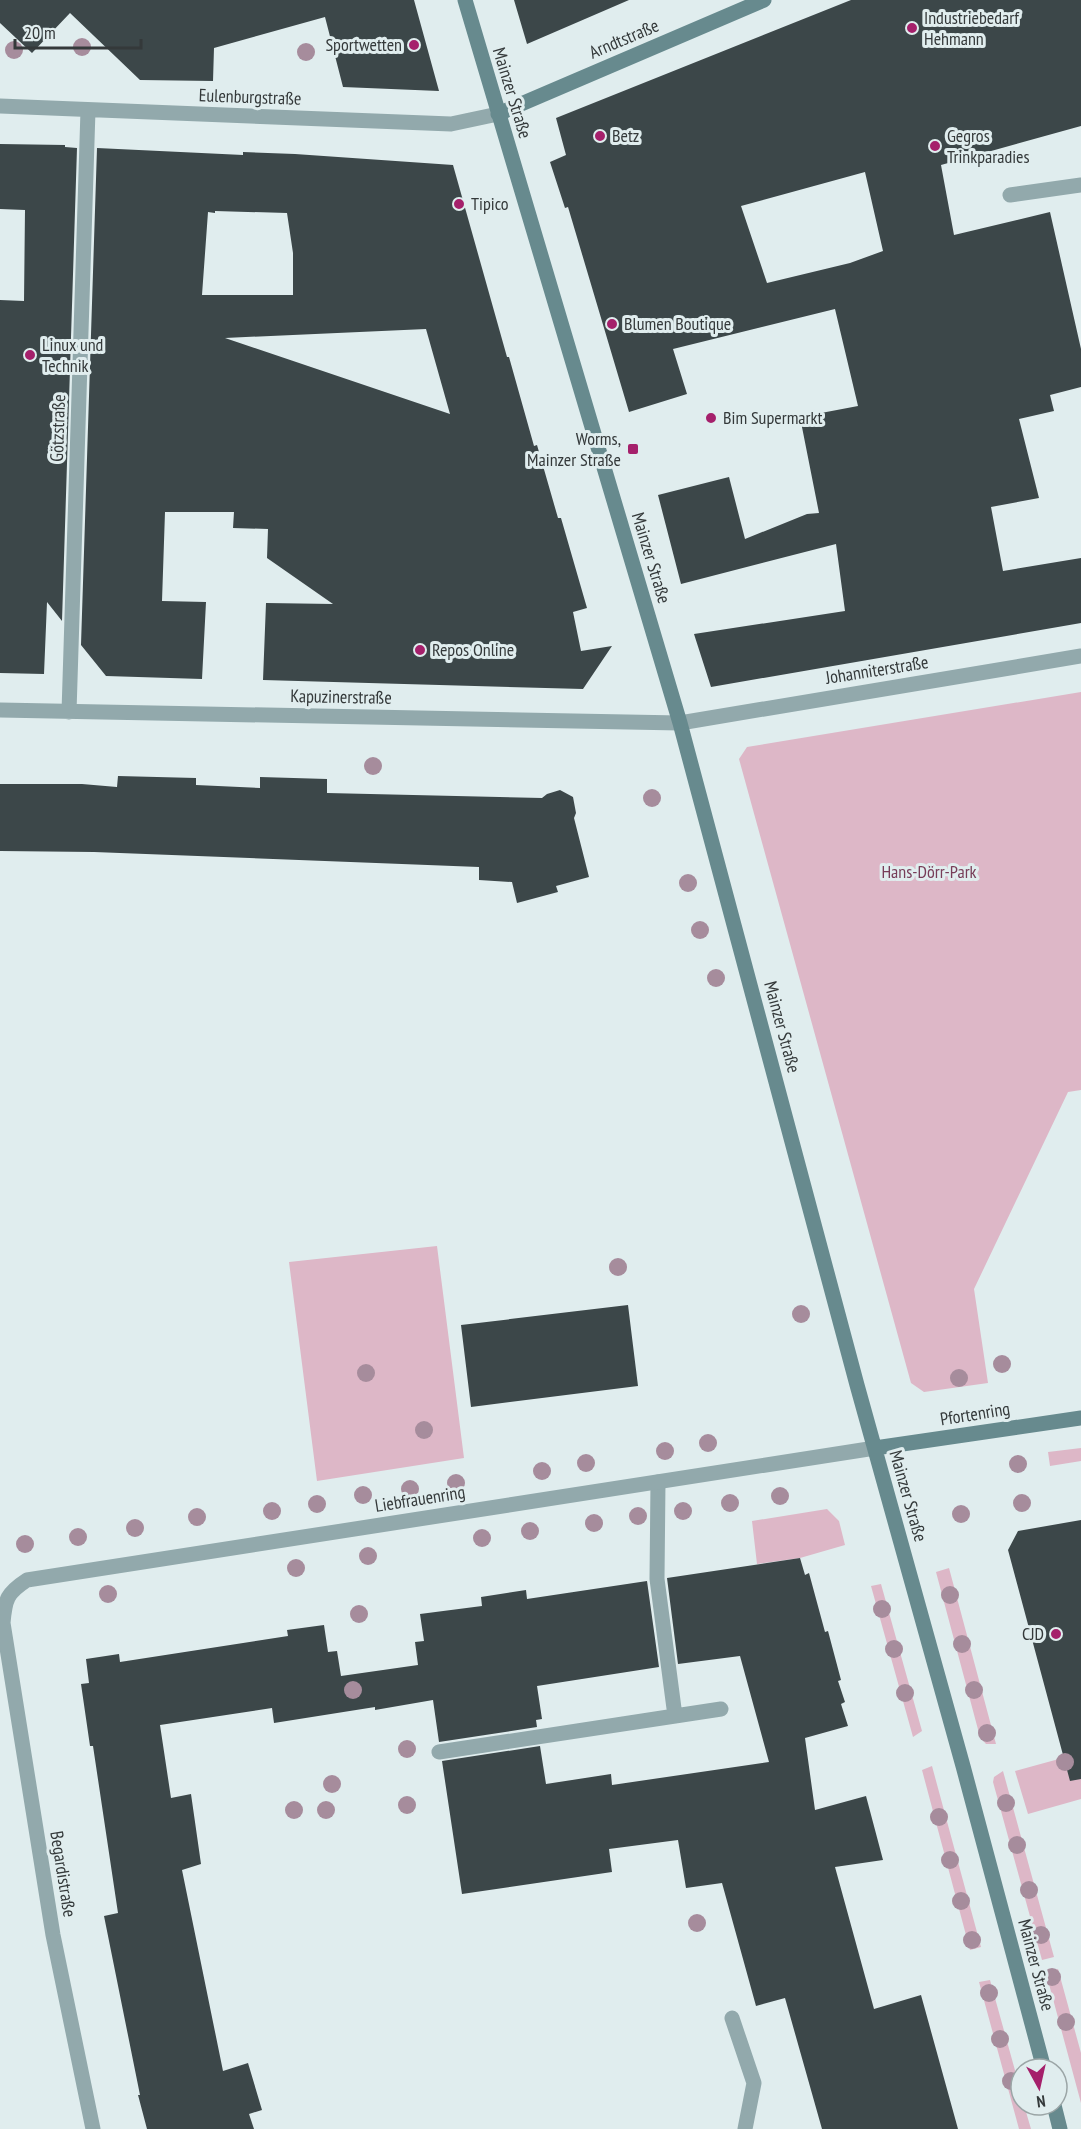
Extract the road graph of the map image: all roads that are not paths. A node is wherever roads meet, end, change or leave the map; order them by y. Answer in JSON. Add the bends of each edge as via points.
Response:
{"nodes":[{"id":1,"x":465,"y":0,"type":"edge"},
{"id":2,"x":764,"y":0,"type":"edge"},
{"id":3,"x":0,"y":106,"type":"edge"},
{"id":4,"x":88,"y":110,"type":"junction"},
{"id":5,"x":498,"y":114,"type":"junction"},
{"id":6,"x":1081,"y":184,"type":"edge"},
{"id":7,"x":1010,"y":195,"type":"dead end"},
{"id":8,"x":1081,"y":656,"type":"edge"},
{"id":9,"x":0,"y":710,"type":"edge"},
{"id":10,"x":69,"y":712,"type":"junction"},
{"id":11,"x":680,"y":723,"type":"junction"},
{"id":12,"x":1081,"y":1418,"type":"edge"},
{"id":13,"x":874,"y":1448,"type":"junction"},
{"id":14,"x":658,"y":1482,"type":"junction"},
{"id":15,"x":2,"y":1623,"type":"edge"},
{"id":16,"x":721,"y":1709,"type":"dead end"},
{"id":17,"x":675,"y":1716,"type":"junction"},
{"id":18,"x":439,"y":1752,"type":"dead end"},
{"id":19,"x":732,"y":2018,"type":"dead end"},
{"id":20,"x":1041,"y":2057,"type":"edge"},
{"id":21,"x":93,"y":2129,"type":"edge"},
{"id":22,"x":745,"y":2129,"type":"edge"}],
"edges":[{"from":1,"to":5,"type":"main road","name":"Mainzer Straße"},
{"from":2,"to":5,"type":"main road","name":"Arndtstraße"},
{"from":3,"to":4,"type":"street","name":"Eulenburgstraße"},
{"from":4,"to":5,"type":"street","name":"Eulenburgstraße","via":[[451,124]]},
{"from":4,"to":10,"type":"street","name":"Götzstraße"},
{"from":5,"to":11,"type":"main road","name":"Mainzer Straße"},
{"from":6,"to":7,"type":"street"},
{"from":8,"to":11,"type":"street","name":"Johanniterstraße"},
{"from":9,"to":10,"type":"street","name":"Kapuzinerstraße"},
{"from":10,"to":11,"type":"street","name":"Kapuzinerstraße"},
{"from":11,"to":13,"type":"main road","name":"Mainzer Straße"},
{"from":12,"to":13,"type":"main road","name":"Pfortenring"},
{"from":13,"to":14,"type":"street","name":"Liebfrauenring"},
{"from":13,"to":20,"type":"main road","name":"Mainzer Straße"},
{"from":14,"to":15,"type":"street","name":"Liebfrauenring","via":[[27,1580],[12,1590],[4,1605]]},
{"from":14,"to":17,"type":"street","via":[[657,1579]]},
{"from":15,"to":21,"type":"street","name":"Begardistraße","via":[[53,1935]]},
{"from":16,"to":17,"type":"street"},
{"from":17,"to":18,"type":"street"},
{"from":19,"to":22,"type":"street","via":[[754,2082]]}]}
